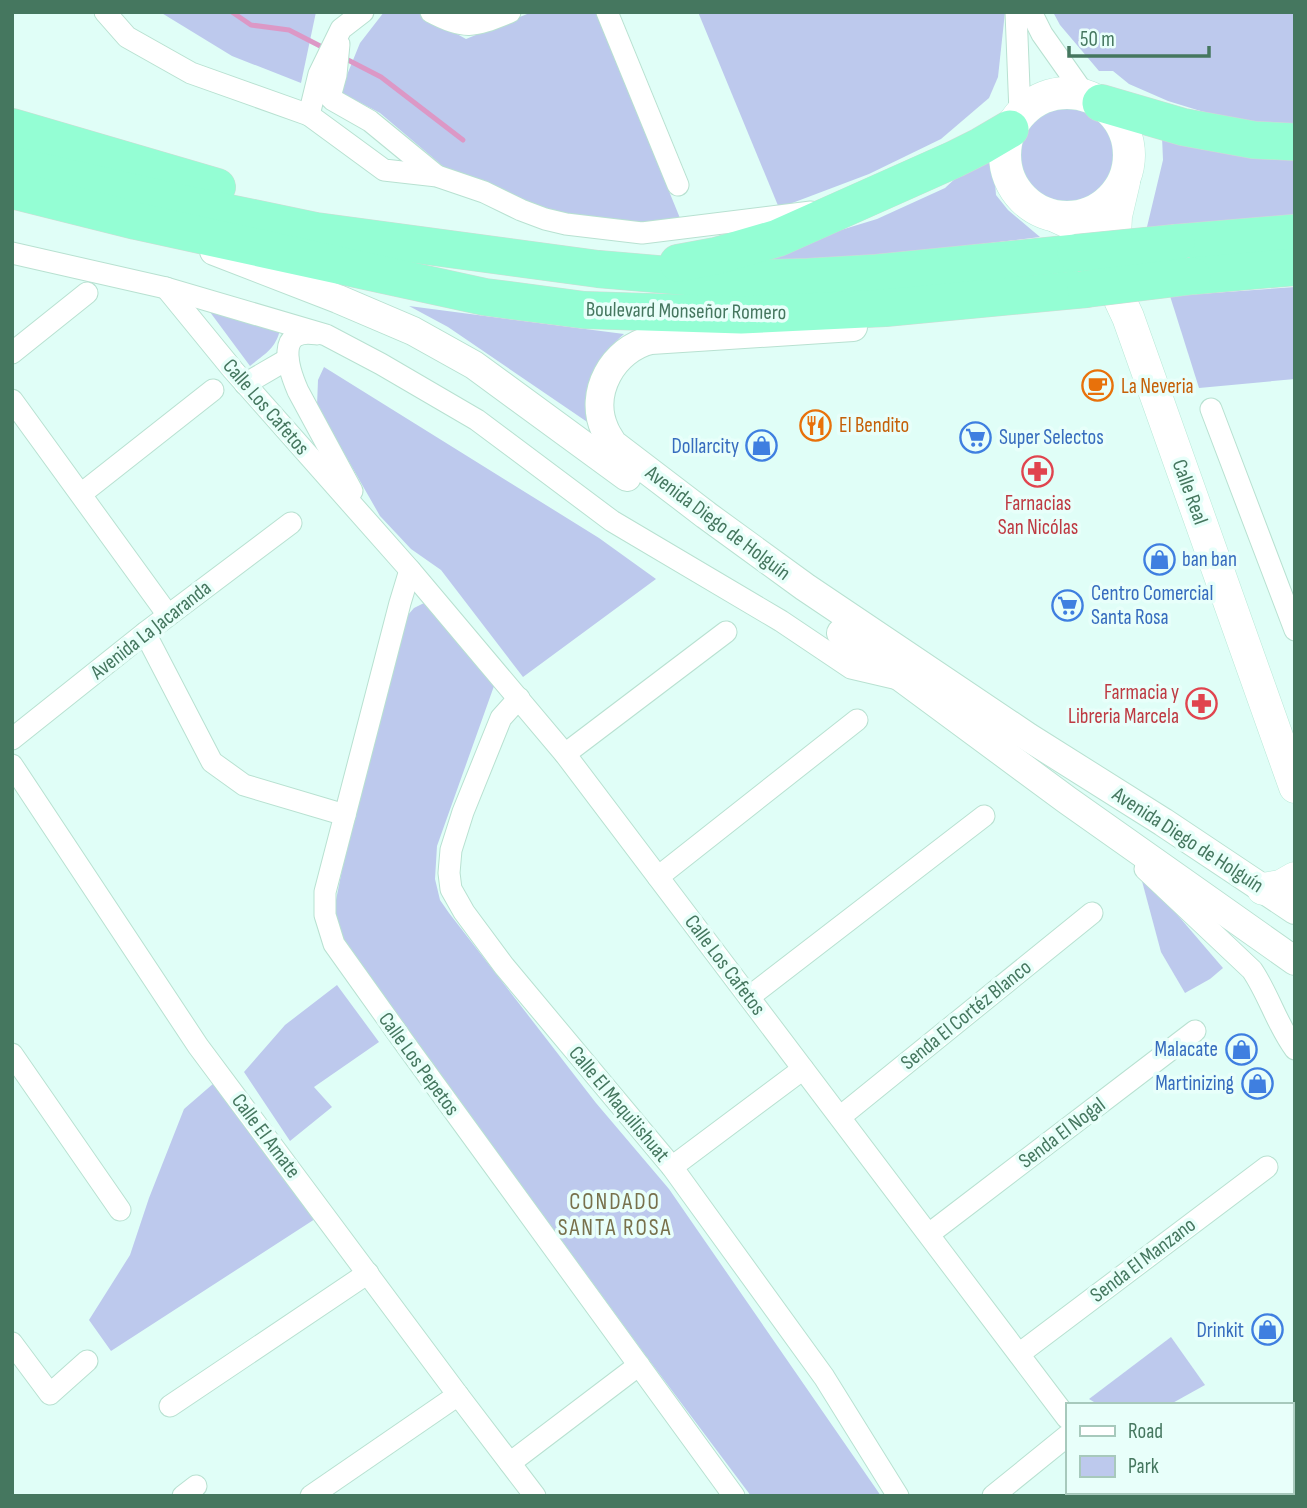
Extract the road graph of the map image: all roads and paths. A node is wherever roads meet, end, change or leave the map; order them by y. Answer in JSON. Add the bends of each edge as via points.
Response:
{"nodes":[{"id":1,"x":105,"y":12,"type":"edge"},
{"id":2,"x":363,"y":12,"type":"edge"},
{"id":3,"x":431,"y":12,"type":"edge"},
{"id":4,"x":510,"y":12,"type":"edge"},
{"id":5,"x":607,"y":12,"type":"edge"},
{"id":6,"x":1016,"y":12,"type":"edge"},
{"id":7,"x":1031,"y":12,"type":"edge"},
{"id":8,"x":341,"y":29,"type":"junction"},
{"id":9,"x":1093,"y":99,"type":"junction"},
{"id":10,"x":309,"y":116,"type":"junction"},
{"id":11,"x":1015,"y":121,"type":"junction"},
{"id":12,"x":12,"y":127,"type":"edge"},
{"id":13,"x":1295,"y":142,"type":"edge"},
{"id":14,"x":12,"y":164,"type":"edge"},
{"id":15,"x":437,"y":176,"type":"junction"},
{"id":16,"x":1124,"y":183,"type":"junction"},
{"id":17,"x":678,"y":185,"type":"dead end"},
{"id":18,"x":12,"y":190,"type":"edge"},
{"id":19,"x":12,"y":204,"type":"edge"},
{"id":20,"x":845,"y":208,"type":"junction"},
{"id":21,"x":86,"y":209,"type":"junction"},
{"id":22,"x":1057,"y":217,"type":"junction"},
{"id":23,"x":136,"y":221,"type":"junction"},
{"id":24,"x":1295,"y":233,"type":"edge"},
{"id":25,"x":461,"y":252,"type":"junction"},
{"id":26,"x":12,"y":253,"type":"edge"},
{"id":27,"x":1295,"y":267,"type":"edge"},
{"id":28,"x":598,"y":270,"type":"junction"},
{"id":29,"x":166,"y":288,"type":"junction"},
{"id":30,"x":1082,"y":290,"type":"junction"},
{"id":31,"x":87,"y":293,"type":"dead end"},
{"id":32,"x":326,"y":335,"type":"junction"},
{"id":33,"x":12,"y":353,"type":"edge"},
{"id":34,"x":288,"y":359,"type":"junction"},
{"id":35,"x":245,"y":384,"type":"junction"},
{"id":36,"x":213,"y":390,"type":"dead end"},
{"id":37,"x":12,"y":400,"type":"edge"},
{"id":38,"x":1211,"y":409,"type":"dead end"},
{"id":39,"x":81,"y":494,"type":"junction"},
{"id":40,"x":291,"y":523,"type":"dead end"},
{"id":41,"x":369,"y":524,"type":"junction"},
{"id":42,"x":410,"y":570,"type":"junction"},
{"id":43,"x":168,"y":615,"type":"junction"},
{"id":44,"x":1295,"y":630,"type":"edge"},
{"id":45,"x":726,"y":632,"type":"dead end"},
{"id":46,"x":145,"y":633,"type":"junction"},
{"id":47,"x":905,"y":680,"type":"junction"},
{"id":48,"x":519,"y":698,"type":"junction"},
{"id":49,"x":857,"y":720,"type":"dead end"},
{"id":50,"x":12,"y":739,"type":"edge"},
{"id":51,"x":1295,"y":739,"type":"edge"},
{"id":52,"x":565,"y":754,"type":"junction"},
{"id":53,"x":12,"y":765,"type":"edge"},
{"id":54,"x":1295,"y":787,"type":"edge"},
{"id":55,"x":1067,"y":800,"type":"junction"},
{"id":56,"x":345,"y":815,"type":"junction"},
{"id":57,"x":984,"y":816,"type":"dead end"},
{"id":58,"x":659,"y":877,"type":"junction"},
{"id":59,"x":1295,"y":878,"type":"edge"},
{"id":60,"x":1263,"y":889,"type":"junction"},
{"id":61,"x":1295,"y":910,"type":"edge"},
{"id":62,"x":1092,"y":913,"type":"dead end"},
{"id":63,"x":1295,"y":961,"type":"edge"},
{"id":64,"x":749,"y":997,"type":"junction"},
{"id":65,"x":1195,"y":1031,"type":"dead end"},
{"id":66,"x":1295,"y":1049,"type":"edge"},
{"id":67,"x":12,"y":1054,"type":"edge"},
{"id":68,"x":803,"y":1069,"type":"junction"},
{"id":69,"x":840,"y":1117,"type":"junction"},
{"id":70,"x":672,"y":1167,"type":"junction"},
{"id":71,"x":1267,"y":1167,"type":"dead end"},
{"id":72,"x":120,"y":1210,"type":"dead end"},
{"id":73,"x":929,"y":1234,"type":"junction"},
{"id":74,"x":368,"y":1273,"type":"junction"},
{"id":75,"x":12,"y":1343,"type":"edge"},
{"id":76,"x":1019,"y":1354,"type":"junction"},
{"id":77,"x":86,"y":1361,"type":"dead end"},
{"id":78,"x":639,"y":1365,"type":"junction"},
{"id":79,"x":458,"y":1395,"type":"junction"},
{"id":80,"x":170,"y":1406,"type":"dead end"},
{"id":81,"x":1066,"y":1417,"type":"edge"},
{"id":82,"x":1066,"y":1437,"type":"edge"},
{"id":83,"x":510,"y":1463,"type":"junction"},
{"id":84,"x":311,"y":1496,"type":"edge"},
{"id":85,"x":535,"y":1496,"type":"edge"},
{"id":86,"x":734,"y":1496,"type":"edge"},
{"id":87,"x":898,"y":1496,"type":"edge"},
{"id":88,"x":993,"y":1496,"type":"edge"}],
"edges":[{"from":1,"to":10,"type":"street","via":[[127,37],[191,72]]},
{"from":2,"to":8,"type":"street"},
{"from":3,"to":4,"type":"street","via":[[463,26]]},
{"from":5,"to":17,"type":"street"},
{"from":6,"to":11,"type":"street"},
{"from":7,"to":9,"type":"street","via":[[1042,34]]},
{"from":8,"to":10,"type":"street","via":[[319,74]]},
{"from":8,"to":15,"type":"street","via":[[330,96],[370,121]]},
{"from":9,"to":11,"type":"main road","via":[[1068,92],[1051,94],[1034,101]]},
{"from":9,"to":13,"type":"highway","via":[[1183,127]]},
{"from":9,"to":16,"type":"main road","via":[[1114,114],[1124,130],[1129,165]]},
{"from":10,"to":15,"type":"street","via":[[384,170]]},
{"from":11,"to":20,"type":"highway","via":[[981,146]]},
{"from":11,"to":22,"type":"main road","via":[[1005,148],[1012,184],[1023,200]]},
{"from":12,"to":25,"type":"highway"},
{"from":14,"to":25,"type":"highway","via":[[316,231]]},
{"from":15,"to":20,"type":"street","via":[[545,219],[642,233]]},
{"from":16,"to":22,"type":"main road","via":[[1096,211]]},
{"from":16,"to":51,"type":"main road","name":"Calle Real","via":[[1115,237]]},
{"from":18,"to":21,"type":"highway"},
{"from":19,"to":21,"type":"highway"},
{"from":20,"to":28,"type":"highway","via":[[778,238],[716,256],[663,266]]},
{"from":21,"to":23,"type":"highway","name":"Boulevard Monseñor Romero"},
{"from":22,"to":54,"type":"main road","name":"Calle Real","via":[[1079,227],[1092,240],[1128,317]]},
{"from":23,"to":30,"type":"highway","name":"Boulevard Monseñor Romero","via":[[485,297],[584,310],[741,315],[885,308]]},
{"from":23,"to":47,"type":"street","name":"Avenida Diego de Holguín","via":[[384,317],[474,365]]},
{"from":24,"to":28,"type":"highway","name":"Boulevard Monseñor Romero","bridge":true,"via":[[808,277],[704,278]]},
{"from":25,"to":28,"type":"highway","name":"Boulevard Monseñor Romero"},
{"from":26,"to":29,"type":"street"},
{"from":27,"to":30,"type":"highway","name":"Boulevard Monseñor Romero","bridge":true},
{"from":29,"to":32,"type":"street"},
{"from":29,"to":35,"type":"street","name":"Calle Los Cafetos"},
{"from":30,"to":60,"type":"street","name":"Avenida Diego de Holguín","via":[[995,314],[642,342],[615,361],[604,380],[600,412],[604,429],[613,444],[805,587]]},
{"from":31,"to":33,"type":"street"},
{"from":32,"to":34,"type":"street","via":[[302,333],[293,338]]},
{"from":32,"to":47,"type":"street","via":[[477,420],[612,521],[851,667]]},
{"from":34,"to":35,"type":"street"},
{"from":34,"to":41,"type":"street","name":"Calle Los Cafetos","via":[[298,391]]},
{"from":35,"to":41,"type":"street","name":"Calle Los Cafetos"},
{"from":36,"to":39,"type":"street"},
{"from":37,"to":39,"type":"street"},
{"from":38,"to":44,"type":"street"},
{"from":39,"to":43,"type":"street"},
{"from":40,"to":43,"type":"street","name":"Avenida La Jacaranda"},
{"from":41,"to":42,"type":"street","name":"Calle Los Cafetos"},
{"from":42,"to":48,"type":"street","name":"Calle Los Cafetos"},
{"from":42,"to":56,"type":"street","name":"Calle Los Pepetos"},
{"from":43,"to":46,"type":"street","name":"Avenida La Jacaranda"},
{"from":45,"to":52,"type":"street"},
{"from":46,"to":50,"type":"street","name":"Avenida La Jacaranda"},
{"from":46,"to":56,"type":"street","via":[[212,762],[244,785]]},
{"from":47,"to":55,"type":"street","name":"Avenida Diego de Holguín"},
{"from":48,"to":52,"type":"street","name":"Calle Los Cafetos"},
{"from":48,"to":70,"type":"street","name":"Calle El Maquilishuat","via":[[501,719],[463,812],[451,850],[452,889],[503,966]]},
{"from":49,"to":58,"type":"street"},
{"from":52,"to":58,"type":"street","name":"Calle Los Cafetos"},
{"from":53,"to":74,"type":"street","name":"Calle El Amate","via":[[198,1046]]},
{"from":55,"to":63,"type":"street","name":"Avenida Diego de Holguín"},
{"from":55,"to":66,"type":"street","via":[[1252,970]]},
{"from":56,"to":78,"type":"street","name":"Calle Los Pepetos","via":[[324,903],[334,944]]},
{"from":57,"to":64,"type":"street"},
{"from":58,"to":64,"type":"street","name":"Calle Los Cafetos"},
{"from":59,"to":60,"type":"main road"},
{"from":60,"to":61,"type":"street","name":"Avenida Diego de Holguín"},
{"from":62,"to":69,"type":"street","name":"Senda El Cortéz Blanco"},
{"from":64,"to":68,"type":"street","name":"Calle Los Cafetos"},
{"from":65,"to":73,"type":"street","name":"Senda El Nogal"},
{"from":67,"to":72,"type":"street"},
{"from":68,"to":69,"type":"street","name":"Calle Los Cafetos"},
{"from":68,"to":70,"type":"street"},
{"from":69,"to":73,"type":"street","name":"Calle Los Cafetos"},
{"from":70,"to":87,"type":"street","name":"Calle El Maquilishuat","via":[[824,1377]]},
{"from":71,"to":76,"type":"street","name":"Senda El Manzano"},
{"from":73,"to":76,"type":"street","name":"Calle Los Cafetos"},
{"from":74,"to":79,"type":"street","name":"Calle El Amate"},
{"from":74,"to":80,"type":"street"},
{"from":75,"to":77,"type":"street","via":[[50,1394]]},
{"from":76,"to":81,"type":"street","name":"Calle Los Cafetos"},
{"from":78,"to":83,"type":"street"},
{"from":78,"to":86,"type":"street","name":"Calle Los Pepetos"},
{"from":79,"to":83,"type":"street","name":"Calle El Amate"},
{"from":79,"to":84,"type":"street"},
{"from":82,"to":88,"type":"street"},
{"from":83,"to":85,"type":"street","name":"Calle El Amate"}]}
